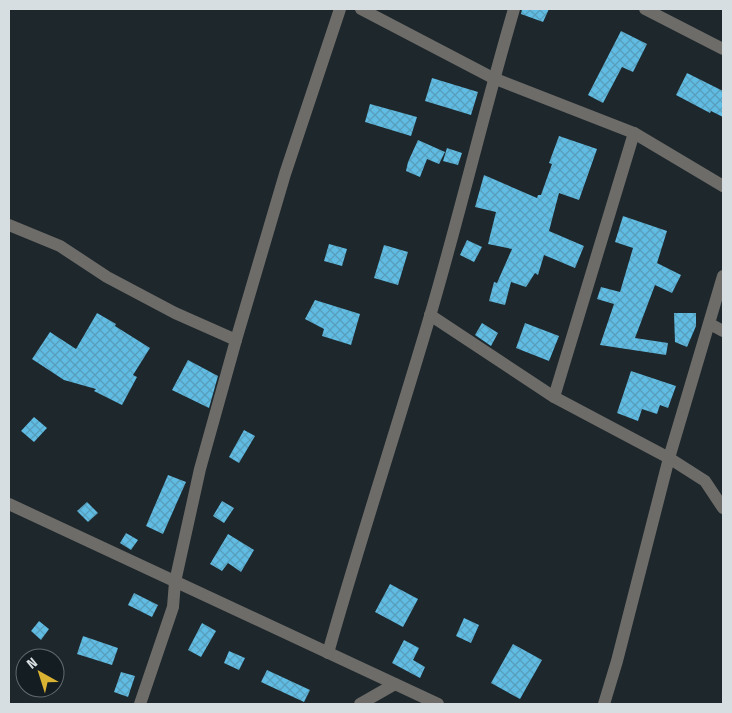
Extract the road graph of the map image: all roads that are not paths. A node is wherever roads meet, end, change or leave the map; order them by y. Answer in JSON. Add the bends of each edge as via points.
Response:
{"nodes":[{"id":1,"x":340,"y":9,"type":"edge"},
{"id":2,"x":361,"y":9,"type":"edge"},
{"id":3,"x":514,"y":9,"type":"edge"},
{"id":4,"x":644,"y":9,"type":"edge"},
{"id":5,"x":723,"y":49,"type":"edge"},
{"id":6,"x":494,"y":78,"type":"junction"},
{"id":7,"x":634,"y":133,"type":"junction"},
{"id":8,"x":723,"y":186,"type":"edge"},
{"id":9,"x":9,"y":225,"type":"edge"},
{"id":10,"x":723,"y":276,"type":"edge"},
{"id":11,"x":430,"y":315,"type":"junction"},
{"id":12,"x":710,"y":324,"type":"junction"},
{"id":13,"x":723,"y":331,"type":"edge"},
{"id":14,"x":236,"y":340,"type":"junction"},
{"id":15,"x":554,"y":397,"type":"junction"},
{"id":16,"x":670,"y":458,"type":"junction"},
{"id":17,"x":9,"y":504,"type":"edge"},
{"id":18,"x":723,"y":508,"type":"edge"},
{"id":19,"x":176,"y":582,"type":"junction"},
{"id":20,"x":328,"y":653,"type":"junction"},
{"id":21,"x":395,"y":684,"type":"junction"},
{"id":22,"x":140,"y":704,"type":"edge"},
{"id":23,"x":360,"y":704,"type":"edge"},
{"id":24,"x":438,"y":704,"type":"edge"},
{"id":25,"x":604,"y":704,"type":"edge"}],
"edges":[{"from":1,"to":14,"type":"street","via":[[285,174]]},
{"from":2,"to":6,"type":"street"},
{"from":3,"to":6,"type":"street"},
{"from":4,"to":5,"type":"street"},
{"from":6,"to":7,"type":"street"},
{"from":6,"to":11,"type":"street"},
{"from":7,"to":8,"type":"street"},
{"from":7,"to":15,"type":"street"},
{"from":9,"to":14,"type":"street","via":[[60,246],[107,277],[175,313]]},
{"from":10,"to":12,"type":"street"},
{"from":11,"to":15,"type":"street"},
{"from":11,"to":20,"type":"street"},
{"from":12,"to":13,"type":"street"},
{"from":12,"to":16,"type":"street"},
{"from":14,"to":19,"type":"street","via":[[200,469]]},
{"from":15,"to":16,"type":"street"},
{"from":16,"to":18,"type":"street","via":[[705,481]]},
{"from":16,"to":25,"type":"street"},
{"from":17,"to":19,"type":"street"},
{"from":19,"to":20,"type":"street"},
{"from":19,"to":22,"type":"street","via":[[172,607]]},
{"from":20,"to":21,"type":"street"},
{"from":21,"to":23,"type":"street"},
{"from":21,"to":24,"type":"street"}]}
